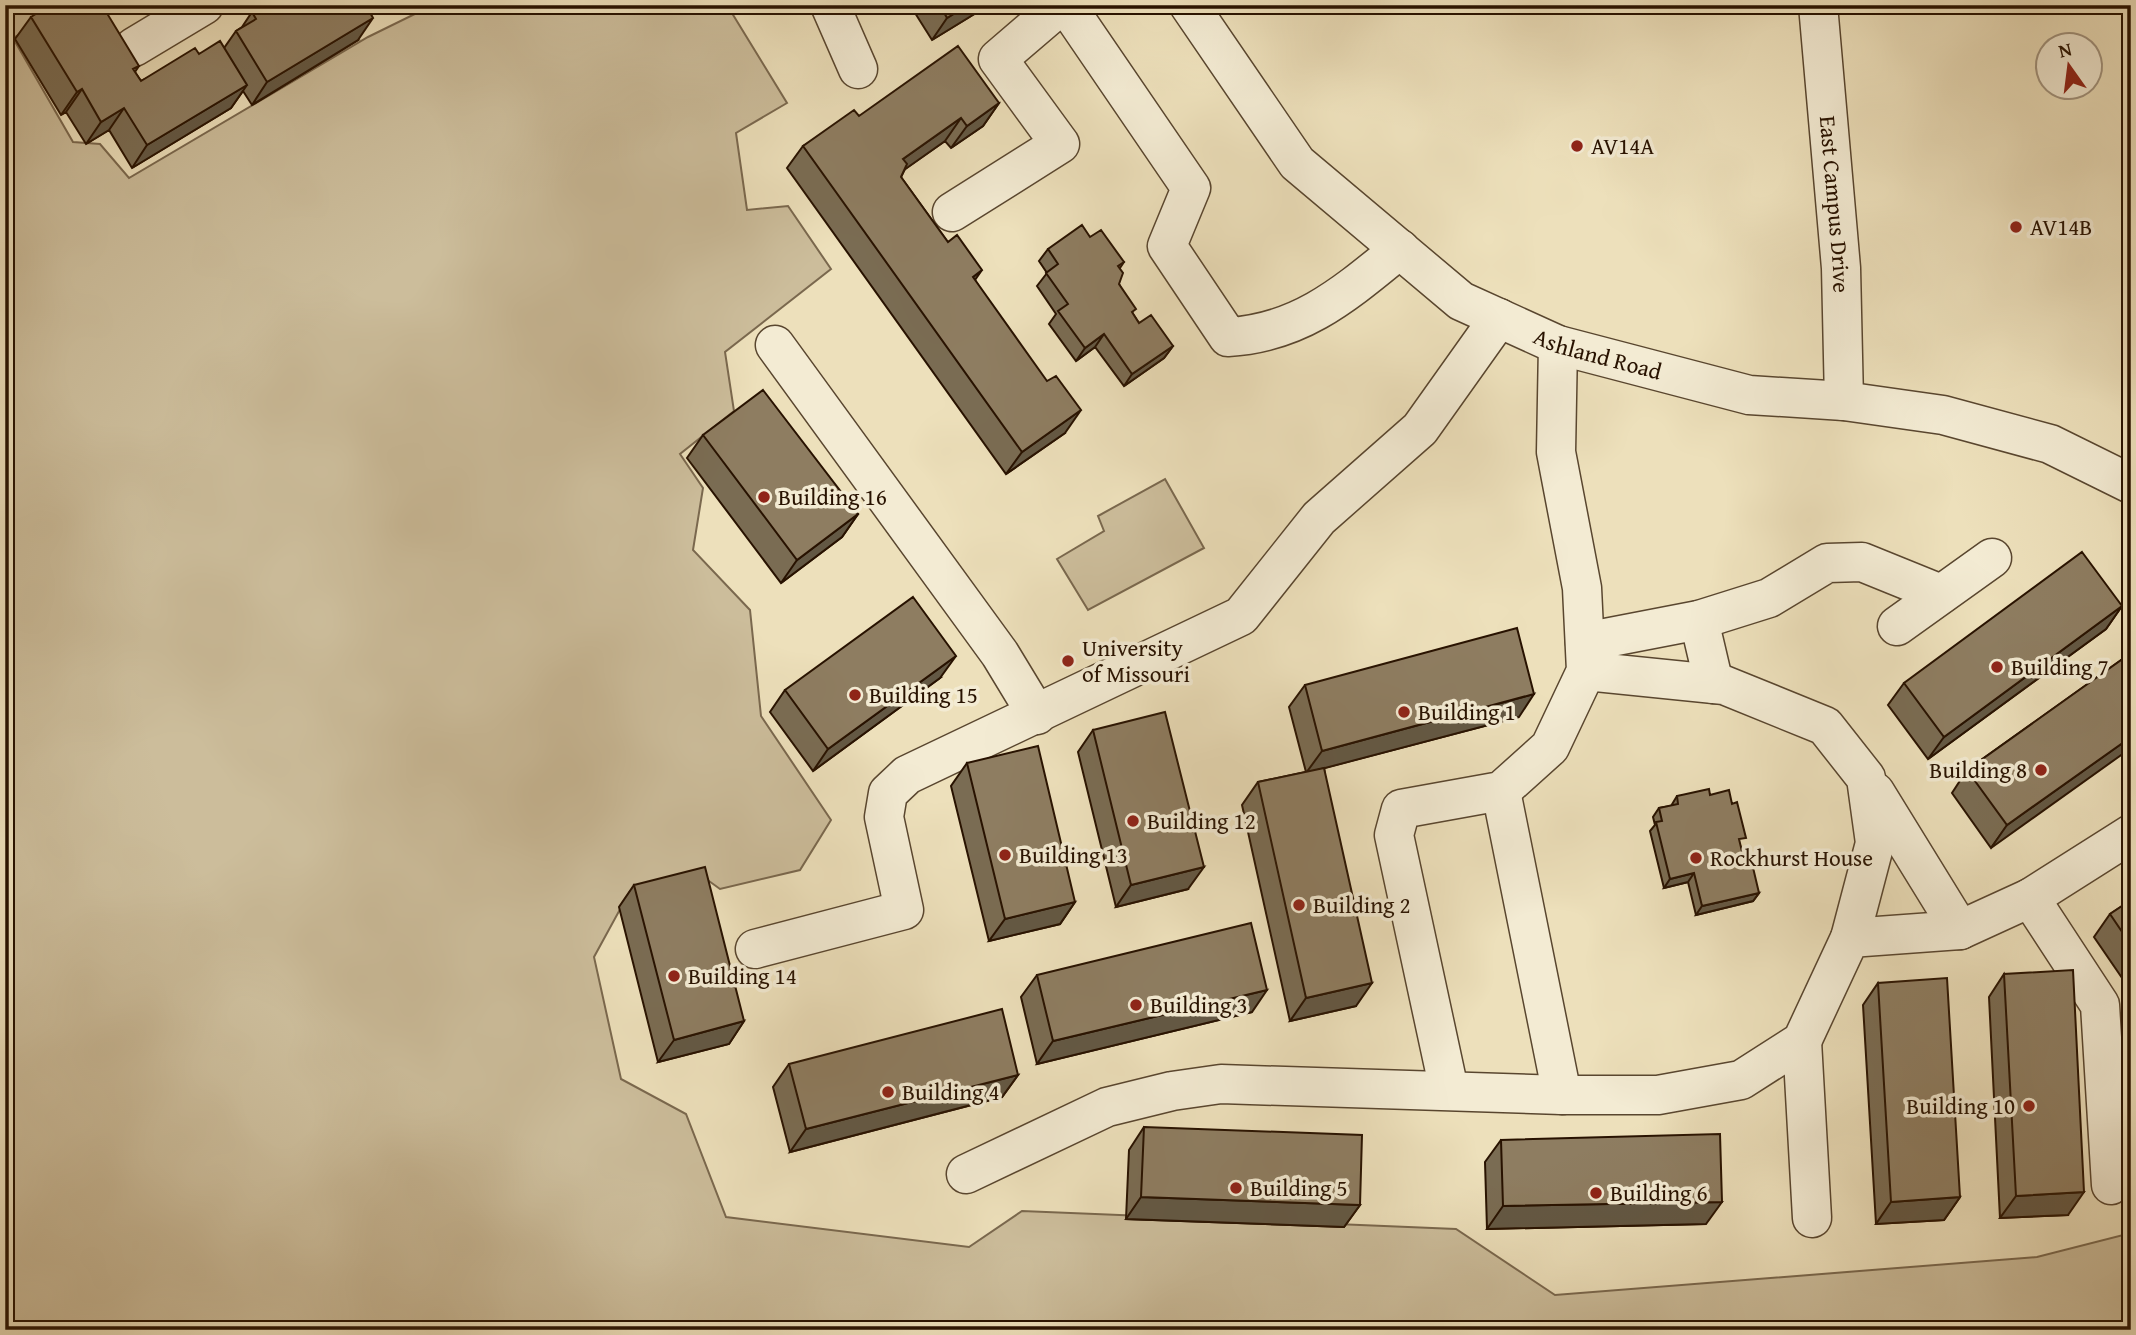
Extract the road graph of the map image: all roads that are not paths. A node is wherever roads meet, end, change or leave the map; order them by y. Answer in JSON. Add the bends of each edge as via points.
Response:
{"nodes":[{"id":1,"x":204,"y":5,"type":"edge"},
{"id":2,"x":830,"y":5,"type":"edge"},
{"id":3,"x":1060,"y":5,"type":"edge"},
{"id":4,"x":1066,"y":5,"type":"edge"},
{"id":5,"x":1189,"y":5,"type":"edge"},
{"id":6,"x":1818,"y":5,"type":"edge"},
{"id":7,"x":134,"y":47,"type":"dead end"},
{"id":8,"x":858,"y":69,"type":"dead end"},
{"id":9,"x":952,"y":212,"type":"dead end"},
{"id":10,"x":1400,"y":249,"type":"junction"},
{"id":11,"x":1499,"y":318,"type":"junction"},
{"id":12,"x":775,"y":345,"type":"dead end"},
{"id":13,"x":1558,"y":345,"type":"junction"},
{"id":14,"x":1844,"y":401,"type":"junction"},
{"id":15,"x":2131,"y":484,"type":"edge"},
{"id":16,"x":1992,"y":558,"type":"dead end"},
{"id":17,"x":1941,"y":594,"type":"junction"},
{"id":18,"x":1699,"y":620,"type":"junction"},
{"id":19,"x":1897,"y":626,"type":"dead end"},
{"id":20,"x":1586,"y":656,"type":"junction"},
{"id":21,"x":1714,"y":684,"type":"junction"},
{"id":22,"x":1037,"y":715,"type":"junction"},
{"id":23,"x":1866,"y":778,"type":"junction"},
{"id":24,"x":1501,"y":791,"type":"junction"},
{"id":25,"x":2131,"y":834,"type":"edge"},
{"id":26,"x":2031,"y":898,"type":"junction"},
{"id":27,"x":1960,"y":930,"type":"junction"},
{"id":28,"x":1850,"y":938,"type":"junction"},
{"id":29,"x":755,"y":949,"type":"dead end"},
{"id":30,"x":1802,"y":1041,"type":"junction"},
{"id":31,"x":1449,"y":1090,"type":"junction"},
{"id":32,"x":1562,"y":1095,"type":"junction"},
{"id":33,"x":966,"y":1174,"type":"dead end"},
{"id":34,"x":2111,"y":1185,"type":"dead end"},
{"id":35,"x":1812,"y":1218,"type":"dead end"}],
"edges":[{"from":1,"to":7,"type":"street"},
{"from":2,"to":8,"type":"street"},
{"from":3,"to":9,"type":"street","via":[[998,59],[1060,144]]},
{"from":4,"to":10,"type":"street","via":[[1191,188],[1167,246],[1228,337],[1260,335],[1333,304]]},
{"from":5,"to":10,"type":"street","name":"Ashland Road","via":[[1297,163]]},
{"from":6,"to":14,"type":"street","name":"East Campus Drive","via":[[1840,268]]},
{"from":10,"to":11,"type":"street","name":"Ashland Road","via":[[1461,301]]},
{"from":11,"to":13,"type":"street","name":"Ashland Road"},
{"from":11,"to":22,"type":"street","via":[[1420,429],[1319,518],[1241,616]]},
{"from":12,"to":22,"type":"street","via":[[1000,654]]},
{"from":13,"to":14,"type":"street","name":"Ashland Road","via":[[1749,395]]},
{"from":13,"to":20,"type":"street","via":[[1556,452],[1582,588]]},
{"from":14,"to":15,"type":"street","name":"Ashland Road","via":[[1943,415],[2050,444]]},
{"from":16,"to":17,"type":"street"},
{"from":17,"to":18,"type":"street","via":[[1862,562],[1827,562],[1769,598]]},
{"from":17,"to":19,"type":"street"},
{"from":18,"to":20,"type":"street"},
{"from":18,"to":21,"type":"street"},
{"from":20,"to":21,"type":"street"},
{"from":20,"to":24,"type":"street","via":[[1550,747]]},
{"from":21,"to":23,"type":"street","via":[[1825,726]]},
{"from":22,"to":29,"type":"street","via":[[907,775],[888,793],[884,817],[904,910]]},
{"from":23,"to":27,"type":"street"},
{"from":23,"to":28,"type":"street","via":[[1875,843]]},
{"from":24,"to":31,"type":"street","via":[[1401,809],[1394,835]]},
{"from":24,"to":32,"type":"street"},
{"from":25,"to":26,"type":"street"},
{"from":26,"to":27,"type":"street"},
{"from":26,"to":34,"type":"street","via":[[2100,1005]]},
{"from":27,"to":28,"type":"street"},
{"from":28,"to":30,"type":"street"},
{"from":30,"to":32,"type":"street","via":[[1741,1080],[1658,1095]]},
{"from":30,"to":35,"type":"street"},
{"from":31,"to":32,"type":"street"},
{"from":31,"to":33,"type":"street","via":[[1221,1084],[1172,1091],[1107,1107]]}]}
